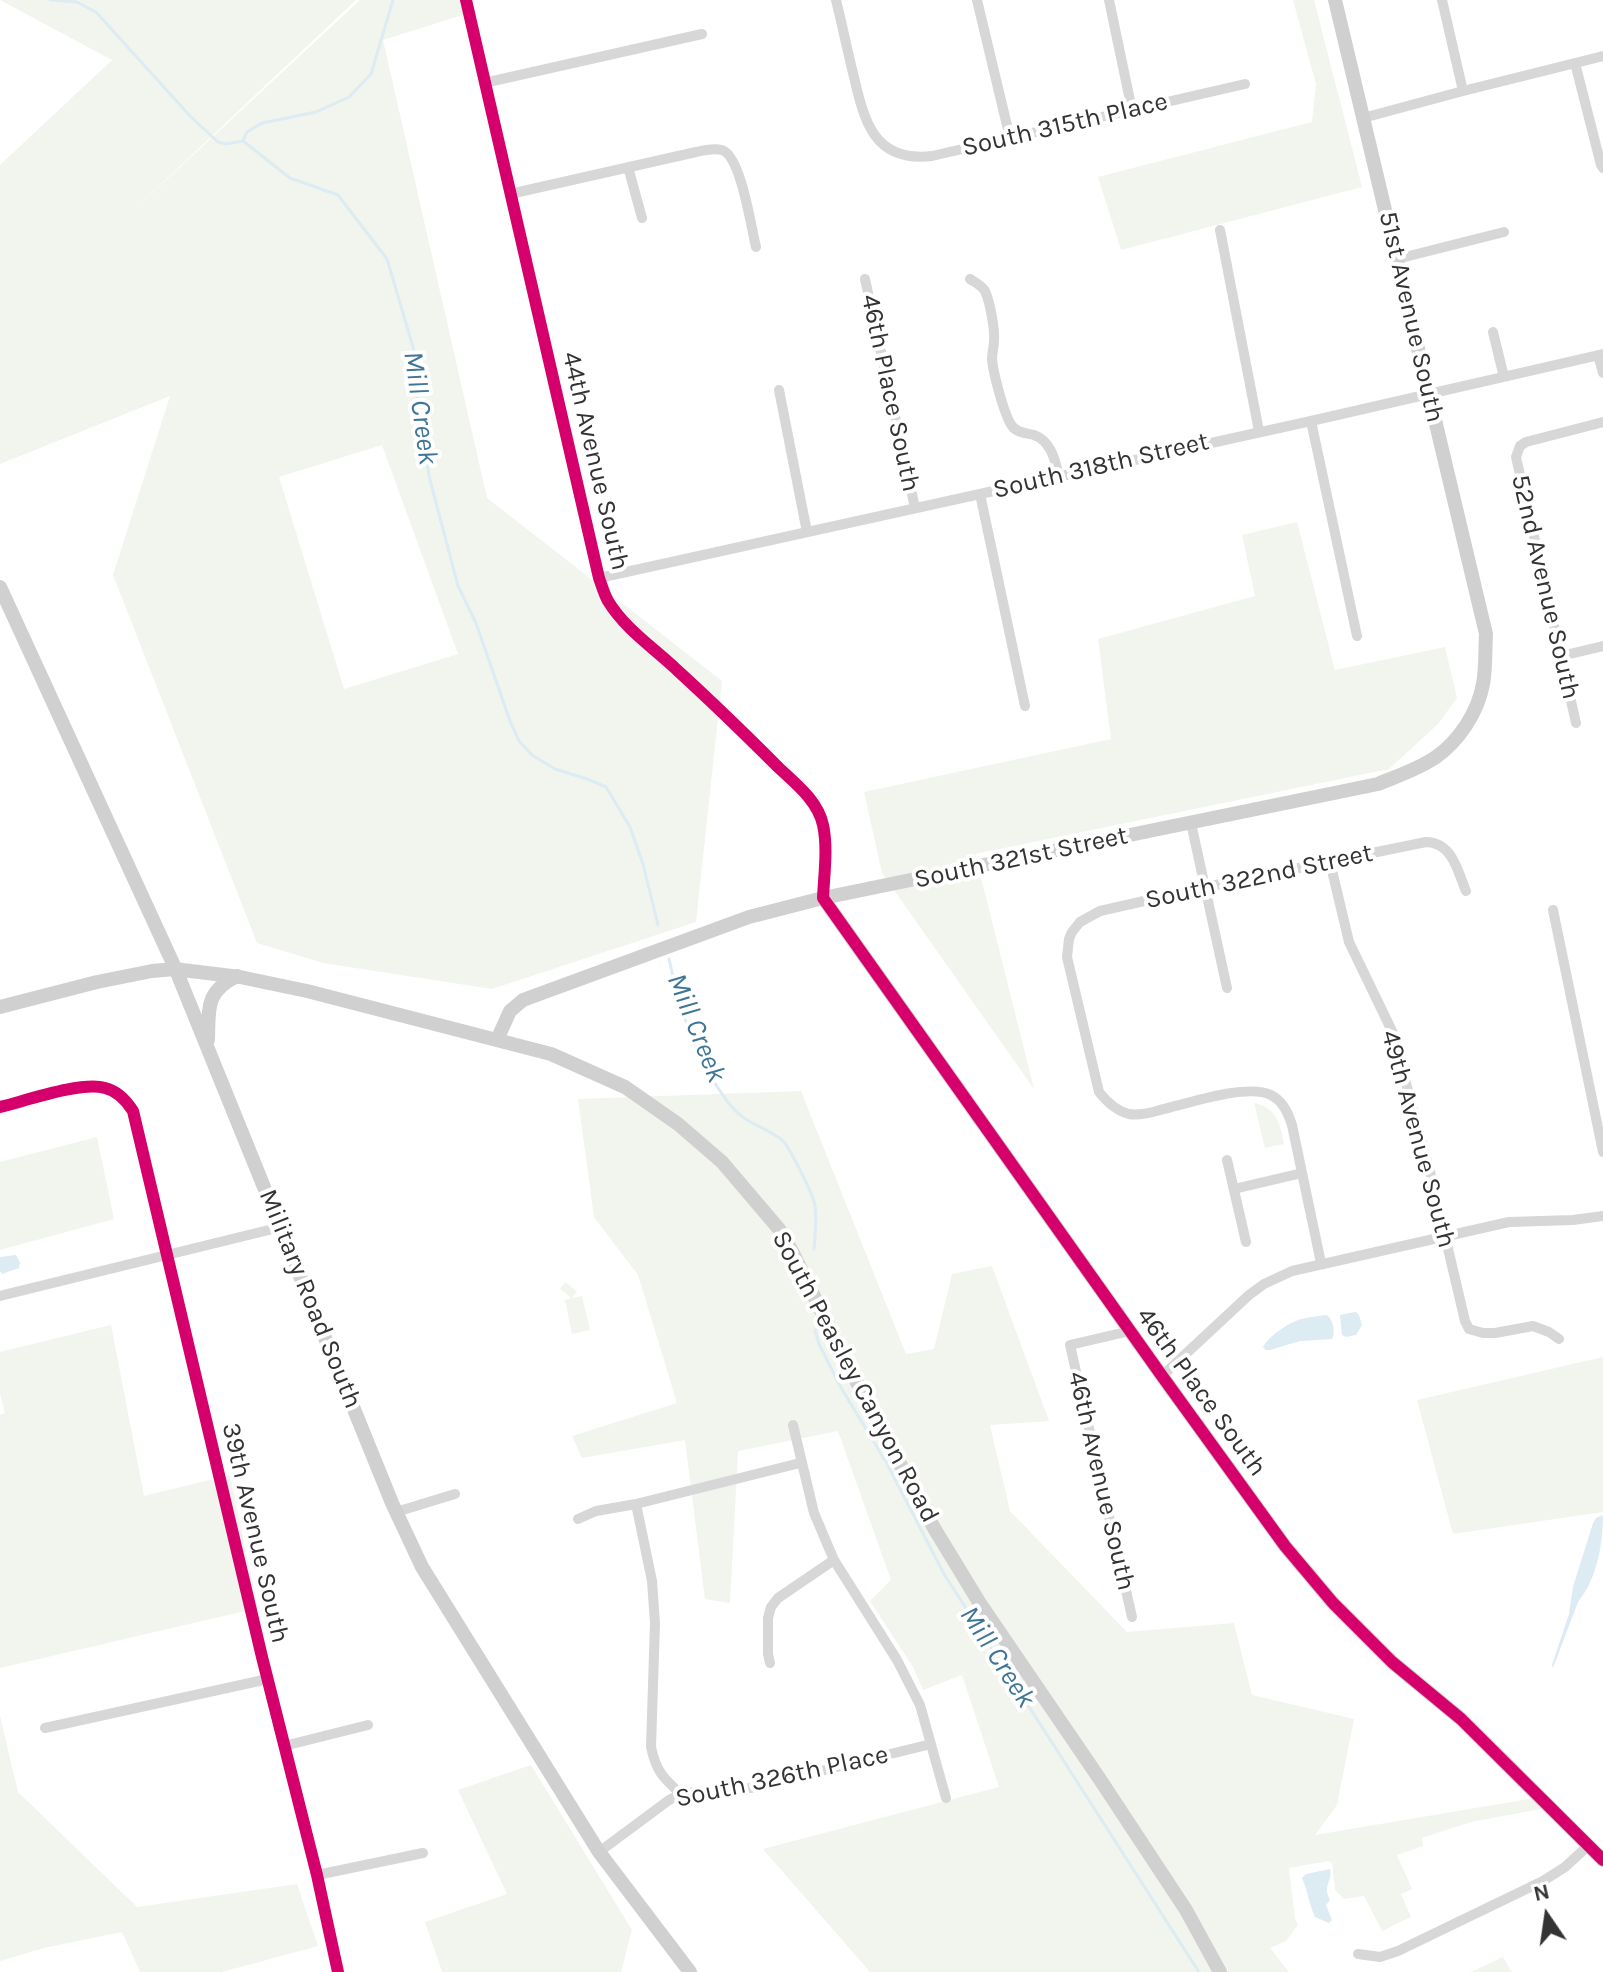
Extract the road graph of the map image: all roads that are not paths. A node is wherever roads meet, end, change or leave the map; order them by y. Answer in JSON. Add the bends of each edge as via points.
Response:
{"nodes":[{"id":1,"x":466,"y":0,"type":"edge"},
{"id":2,"x":836,"y":0,"type":"edge"},
{"id":3,"x":977,"y":0,"type":"edge"},
{"id":4,"x":1109,"y":0,"type":"edge"},
{"id":5,"x":1335,"y":0,"type":"edge"},
{"id":6,"x":1442,"y":0,"type":"edge"},
{"id":7,"x":702,"y":34,"type":"dead end"},
{"id":8,"x":1603,"y":56,"type":"edge"},
{"id":9,"x":1575,"y":63,"type":"junction"},
{"id":10,"x":484,"y":83,"type":"junction"},
{"id":11,"x":1245,"y":84,"type":"dead end"},
{"id":12,"x":1463,"y":91,"type":"junction"},
{"id":13,"x":1132,"y":110,"type":"junction"},
{"id":14,"x":1363,"y":118,"type":"junction"},
{"id":15,"x":1010,"y":138,"type":"junction"},
{"id":16,"x":628,"y":167,"type":"junction"},
{"id":17,"x":1603,"y":168,"type":"edge"},
{"id":18,"x":510,"y":194,"type":"junction"},
{"id":19,"x":642,"y":218,"type":"dead end"},
{"id":20,"x":1220,"y":230,"type":"dead end"},
{"id":21,"x":1504,"y":232,"type":"dead end"},
{"id":22,"x":756,"y":247,"type":"dead end"},
{"id":23,"x":1397,"y":259,"type":"junction"},
{"id":24,"x":865,"y":279,"type":"dead end"},
{"id":25,"x":970,"y":279,"type":"dead end"},
{"id":26,"x":1493,"y":332,"type":"dead end"},
{"id":27,"x":1601,"y":354,"type":"edge"},
{"id":28,"x":1603,"y":373,"type":"edge"},
{"id":29,"x":1504,"y":377,"type":"junction"},
{"id":30,"x":779,"y":390,"type":"dead end"},
{"id":31,"x":1429,"y":394,"type":"junction"},
{"id":32,"x":1311,"y":421,"type":"junction"},
{"id":33,"x":1603,"y":422,"type":"edge"},
{"id":34,"x":1259,"y":431,"type":"junction"},
{"id":35,"x":1059,"y":476,"type":"junction"},
{"id":36,"x":980,"y":494,"type":"junction"},
{"id":37,"x":915,"y":508,"type":"junction"},
{"id":38,"x":807,"y":532,"type":"junction"},
{"id":39,"x":599,"y":578,"type":"junction"},
{"id":40,"x":0,"y":587,"type":"edge"},
{"id":41,"x":1486,"y":634,"type":"joint"},
{"id":42,"x":1357,"y":636,"type":"dead end"},
{"id":43,"x":1603,"y":646,"type":"edge"},
{"id":44,"x":1561,"y":656,"type":"junction"},
{"id":45,"x":1025,"y":706,"type":"dead end"},
{"id":46,"x":1576,"y":723,"type":"dead end"},
{"id":47,"x":1191,"y":823,"type":"junction"},
{"id":48,"x":1330,"y":862,"type":"junction"},
{"id":49,"x":1206,"y":887,"type":"junction"},
{"id":50,"x":1466,"y":891,"type":"dead end"},
{"id":51,"x":823,"y":898,"type":"junction"},
{"id":52,"x":1553,"y":910,"type":"dead end"},
{"id":53,"x":176,"y":970,"type":"junction"},
{"id":54,"x":237,"y":976,"type":"junction"},
{"id":55,"x":1227,"y":988,"type":"dead end"},
{"id":56,"x":0,"y":1007,"type":"edge"},
{"id":57,"x":497,"y":1040,"type":"junction"},
{"id":58,"x":208,"y":1048,"type":"junction"},
{"id":59,"x":0,"y":1107,"type":"edge"},
{"id":60,"x":1603,"y":1152,"type":"edge"},
{"id":61,"x":1227,"y":1160,"type":"dead end"},
{"id":62,"x":1302,"y":1173,"type":"junction"},
{"id":63,"x":1234,"y":1189,"type":"junction"},
{"id":64,"x":1603,"y":1216,"type":"edge"},
{"id":65,"x":281,"y":1227,"type":"junction"},
{"id":66,"x":1445,"y":1236,"type":"junction"},
{"id":67,"x":1246,"y":1242,"type":"dead end"},
{"id":68,"x":166,"y":1255,"type":"junction"},
{"id":69,"x":1321,"y":1263,"type":"junction"},
{"id":70,"x":0,"y":1296,"type":"edge"},
{"id":71,"x":1130,"y":1331,"type":"junction"},
{"id":72,"x":1559,"y":1339,"type":"dead end"},
{"id":73,"x":1162,"y":1376,"type":"junction"},
{"id":74,"x":793,"y":1425,"type":"dead end"},
{"id":75,"x":800,"y":1463,"type":"junction"},
{"id":76,"x":455,"y":1494,"type":"dead end"},
{"id":77,"x":636,"y":1504,"type":"junction"},
{"id":78,"x":396,"y":1512,"type":"junction"},
{"id":79,"x":578,"y":1519,"type":"dead end"},
{"id":80,"x":834,"y":1560,"type":"junction"},
{"id":81,"x":1132,"y":1617,"type":"dead end"},
{"id":82,"x":770,"y":1663,"type":"dead end"},
{"id":83,"x":268,"y":1679,"type":"junction"},
{"id":84,"x":368,"y":1725,"type":"dead end"},
{"id":85,"x":45,"y":1728,"type":"dead end"},
{"id":86,"x":931,"y":1744,"type":"junction"},
{"id":87,"x":284,"y":1746,"type":"junction"},
{"id":88,"x":681,"y":1794,"type":"junction"},
{"id":89,"x":946,"y":1798,"type":"dead end"},
{"id":90,"x":1589,"y":1845,"type":"junction"},
{"id":91,"x":599,"y":1852,"type":"junction"},
{"id":92,"x":423,"y":1853,"type":"dead end"},
{"id":93,"x":1603,"y":1860,"type":"edge"},
{"id":94,"x":317,"y":1875,"type":"junction"},
{"id":95,"x":1358,"y":1954,"type":"dead end"},
{"id":96,"x":338,"y":1972,"type":"edge"},
{"id":97,"x":690,"y":1972,"type":"edge"},
{"id":98,"x":1220,"y":1972,"type":"edge"}],
"edges":[{"from":1,"to":10,"type":"street","name":"44th Avenue South"},
{"from":2,"to":15,"type":"street","name":"South 315th Place","via":[[862,110],[868,127],[886,148],[917,158]]},
{"from":3,"to":15,"type":"street"},
{"from":4,"to":13,"type":"street"},
{"from":5,"to":14,"type":"main road","name":"51st Avenue South"},
{"from":6,"to":12,"type":"street"},
{"from":7,"to":10,"type":"street"},
{"from":8,"to":9,"type":"street"},
{"from":9,"to":12,"type":"street"},
{"from":9,"to":17,"type":"street"},
{"from":10,"to":18,"type":"street","name":"44th Avenue South"},
{"from":11,"to":13,"type":"street","name":"South 315th Place"},
{"from":12,"to":14,"type":"street"},
{"from":13,"to":15,"type":"street","name":"South 315th Place"},
{"from":14,"to":23,"type":"main road","name":"51st Avenue South"},
{"from":16,"to":18,"type":"street"},
{"from":16,"to":19,"type":"street"},
{"from":16,"to":22,"type":"street","via":[[726,151],[737,170]]},
{"from":18,"to":39,"type":"street","name":"44th Avenue South"},
{"from":20,"to":34,"type":"street"},
{"from":21,"to":23,"type":"street"},
{"from":23,"to":31,"type":"main road","name":"51st Avenue South"},
{"from":24,"to":37,"type":"street","name":"46th Place South"},
{"from":25,"to":35,"type":"street","via":[[986,293],[994,326],[993,368],[1012,426],[1048,444]]},
{"from":26,"to":29,"type":"street"},
{"from":27,"to":28,"type":"street"},
{"from":27,"to":29,"type":"street","name":"South 318th Street"},
{"from":29,"to":31,"type":"street","name":"South 318th Street"},
{"from":30,"to":38,"type":"street"},
{"from":31,"to":32,"type":"street","name":"South 318th Street"},
{"from":31,"to":41,"type":"main road","name":"51st Avenue South"},
{"from":32,"to":34,"type":"street","name":"South 318th Street"},
{"from":32,"to":42,"type":"street"},
{"from":33,"to":44,"type":"street","name":"52nd Avenue South","via":[[1526,442],[1517,451]]},
{"from":34,"to":35,"type":"street","name":"South 318th Street"},
{"from":35,"to":36,"type":"street","name":"South 318th Street"},
{"from":36,"to":37,"type":"street","name":"South 318th Street"},
{"from":36,"to":45,"type":"street"},
{"from":37,"to":38,"type":"street","name":"South 318th Street"},
{"from":38,"to":39,"type":"street","name":"South 318th Street"},
{"from":39,"to":51,"type":"street","name":"44th Avenue South","via":[[621,618],[818,809],[824,826]]},
{"from":40,"to":53,"type":"main road","name":"Military Road South"},
{"from":41,"to":47,"type":"main road","name":"South 321st Street","via":[[1477,705],[1465,727],[1436,757],[1378,784]]},
{"from":43,"to":44,"type":"street"},
{"from":44,"to":46,"type":"street","name":"52nd Avenue South"},
{"from":47,"to":49,"type":"street"},
{"from":47,"to":51,"type":"main road","name":"South 321st Street"},
{"from":48,"to":49,"type":"street","name":"South 322nd Street"},
{"from":48,"to":50,"type":"street","name":"South 322nd Street","via":[[1426,842],[1443,845]]},
{"from":48,"to":66,"type":"street","name":"49th Avenue South","via":[[1349,942],[1392,1031]]},
{"from":49,"to":55,"type":"street"},
{"from":49,"to":62,"type":"street","name":"South 322nd Street","via":[[1100,911],[1072,932],[1067,957],[1099,1092],[1113,1107],[1133,1115],[1236,1092],[1269,1094],[1287,1111]]},
{"from":51,"to":57,"type":"main road","name":"South 321st Street","via":[[749,917],[523,1000],[510,1011]]},
{"from":51,"to":71,"type":"main road","name":"46th Place South"},
{"from":52,"to":60,"type":"street"},
{"from":53,"to":54,"type":"main road","name":"South Peasley Canyon Road"},
{"from":53,"to":56,"type":"main road","name":"South Peasley Canyon Road","via":[[114,978]]},
{"from":53,"to":58,"type":"main road","name":"Military Road South"},
{"from":54,"to":57,"type":"main road","name":"South Peasley Canyon Road"},
{"from":54,"to":58,"type":"main road","via":[[219,986],[211,1002]]},
{"from":57,"to":98,"type":"main road","name":"South Peasley Canyon Road","via":[[551,1054],[625,1087],[722,1162],[779,1229],[934,1528],[1186,1910]]},
{"from":58,"to":65,"type":"main road","name":"Military Road South"},
{"from":59,"to":68,"type":"street","name":"39th Avenue South","via":[[90,1086],[115,1092],[133,1111]]},
{"from":61,"to":63,"type":"street"},
{"from":62,"to":63,"type":"street"},
{"from":62,"to":69,"type":"street"},
{"from":63,"to":67,"type":"street"},
{"from":64,"to":66,"type":"street","via":[[1509,1222]]},
{"from":65,"to":68,"type":"street"},
{"from":65,"to":78,"type":"main road","name":"Military Road South"},
{"from":66,"to":69,"type":"street"},
{"from":66,"to":72,"type":"street","name":"49th Avenue South","via":[[1469,1329],[1495,1333],[1533,1326]]},
{"from":68,"to":70,"type":"street"},
{"from":68,"to":83,"type":"street","name":"39th Avenue South"},
{"from":69,"to":73,"type":"street","via":[[1264,1284]]},
{"from":71,"to":73,"type":"main road","name":"46th Place South"},
{"from":71,"to":81,"type":"street","name":"46th Avenue South","via":[[1070,1345]]},
{"from":73,"to":90,"type":"main road","name":"46th Place South","via":[[1285,1546],[1333,1603]]},
{"from":74,"to":75,"type":"street"},
{"from":75,"to":77,"type":"street"},
{"from":75,"to":80,"type":"street"},
{"from":76,"to":78,"type":"street"},
{"from":77,"to":79,"type":"street"},
{"from":77,"to":88,"type":"street","via":[[655,1623],[651,1747],[659,1772]]},
{"from":78,"to":91,"type":"main road","name":"Military Road South","via":[[422,1567]]},
{"from":80,"to":82,"type":"street","via":[[771,1607]]},
{"from":80,"to":86,"type":"street","via":[[897,1660],[920,1705]]},
{"from":83,"to":85,"type":"street"},
{"from":83,"to":87,"type":"street","name":"39th Avenue South"},
{"from":84,"to":87,"type":"street"},
{"from":86,"to":88,"type":"street","name":"South 326th Place","via":[[756,1787]]},
{"from":86,"to":89,"type":"street"},
{"from":87,"to":94,"type":"street","name":"39th Avenue South"},
{"from":88,"to":91,"type":"street","name":"South 326th Place"},
{"from":90,"to":93,"type":"main road","name":"46th Place South"},
{"from":90,"to":95,"type":"street","via":[[1543,1881],[1398,1951],[1380,1957]]},
{"from":91,"to":97,"type":"main road","name":"Military Road South"},
{"from":92,"to":94,"type":"street"},
{"from":94,"to":96,"type":"street","name":"39th Avenue South"}]}
